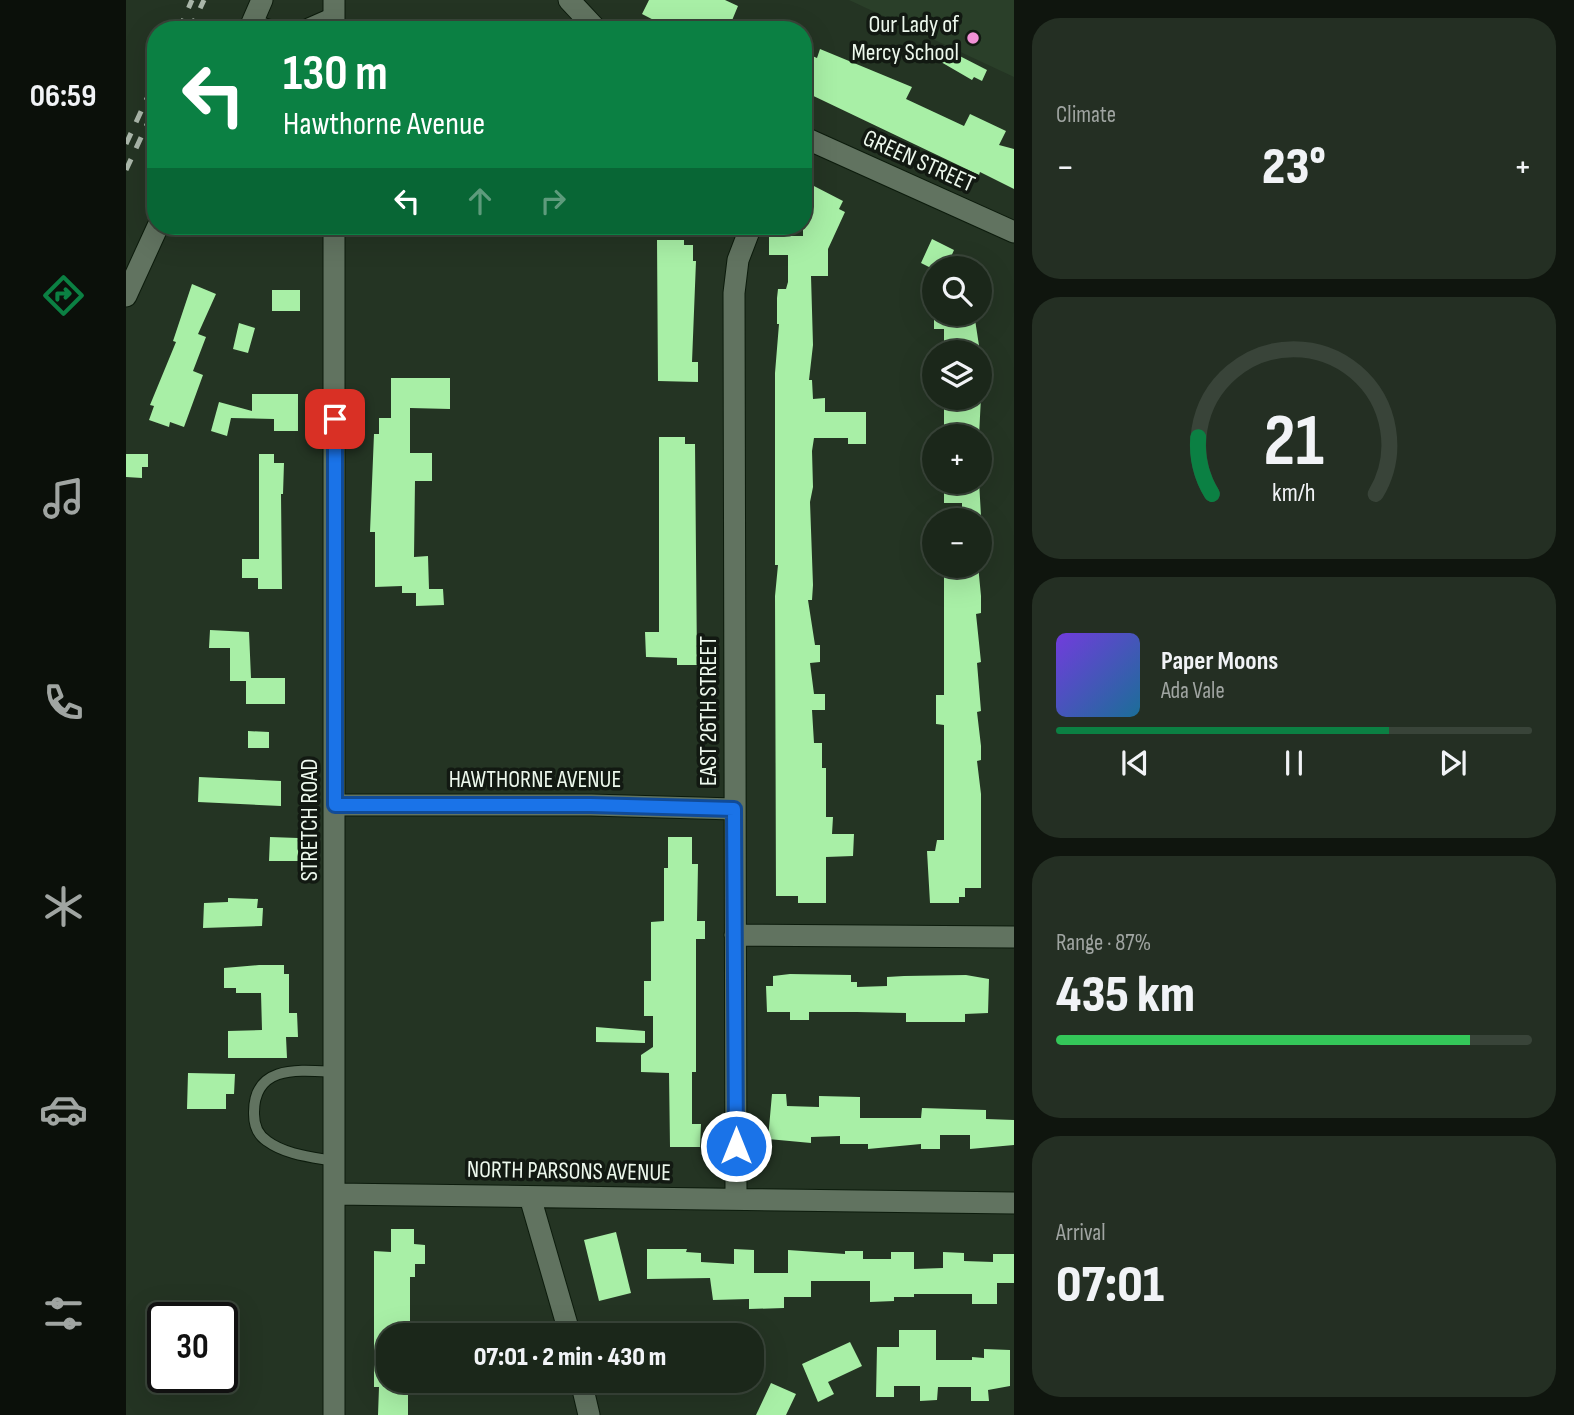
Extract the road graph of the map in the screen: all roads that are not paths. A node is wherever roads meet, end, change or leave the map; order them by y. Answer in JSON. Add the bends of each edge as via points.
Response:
{"nodes":[{"id":1,"x":262,"y":0,"type":"edge"},
{"id":2,"x":569,"y":0,"type":"edge"},
{"id":3,"x":334,"y":14,"type":"edge"},
{"id":4,"x":253,"y":21,"type":"edge"},
{"id":5,"x":315,"y":21,"type":"edge"},
{"id":6,"x":589,"y":21,"type":"edge"},
{"id":7,"x":812,"y":141,"type":"edge"},
{"id":8,"x":1014,"y":232,"type":"edge"},
{"id":9,"x":154,"y":235,"type":"edge"},
{"id":10,"x":334,"y":235,"type":"edge"},
{"id":11,"x":748,"y":235,"type":"edge"},
{"id":12,"x":126,"y":296,"type":"edge"},
{"id":13,"x":335,"y":805,"type":"junction"},
{"id":14,"x":734,"y":809,"type":"junction"},
{"id":15,"x":735,"y":935,"type":"junction"},
{"id":16,"x":1014,"y":937,"type":"edge"},
{"id":17,"x":335,"y":1072,"type":"junction"},
{"id":18,"x":334,"y":1161,"type":"junction"},
{"id":19,"x":334,"y":1194,"type":"junction"},
{"id":20,"x":530,"y":1197,"type":"junction"},
{"id":21,"x":736,"y":1199,"type":"junction"},
{"id":22,"x":1014,"y":1203,"type":"edge"},
{"id":23,"x":567,"y":1323,"type":"edge"},
{"id":24,"x":584,"y":1393,"type":"edge"},
{"id":25,"x":334,"y":1415,"type":"edge"},
{"id":26,"x":589,"y":1415,"type":"edge"}],
"edges":[{"from":1,"to":4,"type":"street"},
{"from":2,"to":6,"type":"street"},
{"from":3,"to":5,"type":"lane"},
{"from":7,"to":8,"type":"street","name":"GREEN STREET"},
{"from":9,"to":12,"type":"street"},
{"from":10,"to":13,"type":"street","name":"STRETCH ROAD"},
{"from":11,"to":14,"type":"street","name":"EAST 26TH STREET","via":[[738,260],[734,293]]},
{"from":13,"to":14,"type":"street","name":"HAWTHORNE AVENUE"},
{"from":13,"to":17,"type":"street","name":"STRETCH ROAD"},
{"from":14,"to":15,"type":"street","name":"EAST 26TH STREET"},
{"from":15,"to":16,"type":"street"},
{"from":15,"to":21,"type":"street","name":"EAST 26TH STREET"},
{"from":17,"to":18,"type":"street","name":"STRETCH ROAD"},
{"from":17,"to":18,"type":"lane","via":[[289,1070],[278,1074],[264,1082],[254,1103],[257,1129],[268,1142]]},
{"from":18,"to":19,"type":"street","name":"STRETCH ROAD"},
{"from":19,"to":20,"type":"street","name":"NORTH PARSONS AVENUE"},
{"from":19,"to":25,"type":"street","name":"STRETCH ROAD"},
{"from":20,"to":21,"type":"street","name":"NORTH PARSONS AVENUE"},
{"from":20,"to":23,"type":"street"},
{"from":21,"to":22,"type":"street","name":"NORTH PARSONS AVENUE"},
{"from":24,"to":26,"type":"street"}]}
